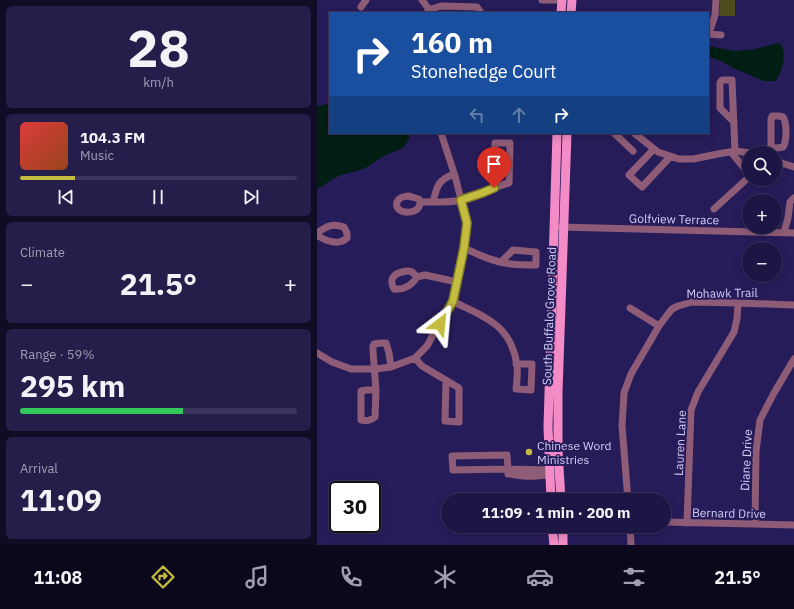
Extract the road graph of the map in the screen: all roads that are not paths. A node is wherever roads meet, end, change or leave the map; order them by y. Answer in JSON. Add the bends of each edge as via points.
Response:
{"nodes":[{"id":1,"x":366,"y":0,"type":"edge"},
{"id":2,"x":422,"y":0,"type":"edge"},
{"id":3,"x":542,"y":0,"type":"edge"},
{"id":4,"x":562,"y":0,"type":"edge"},
{"id":5,"x":572,"y":0,"type":"edge"},
{"id":6,"x":716,"y":0,"type":"edge"},
{"id":7,"x":361,"y":7,"type":"dead end"},
{"id":8,"x":457,"y":9,"type":"edge"},
{"id":9,"x":429,"y":12,"type":"edge"},
{"id":10,"x":480,"y":12,"type":"edge"},
{"id":11,"x":561,"y":12,"type":"edge"},
{"id":12,"x":571,"y":12,"type":"edge"},
{"id":13,"x":709,"y":31,"type":"edge"},
{"id":14,"x":709,"y":34,"type":"edge"},
{"id":15,"x":721,"y":35,"type":"dead end"},
{"id":16,"x":734,"y":122,"type":"junction"},
{"id":17,"x":441,"y":134,"type":"edge"},
{"id":18,"x":557,"y":134,"type":"edge"},
{"id":19,"x":567,"y":134,"type":"edge"},
{"id":20,"x":616,"y":134,"type":"edge"},
{"id":21,"x":635,"y":134,"type":"edge"},
{"id":22,"x":654,"y":149,"type":"junction"},
{"id":23,"x":733,"y":151,"type":"junction"},
{"id":24,"x":633,"y":152,"type":"dead end"},
{"id":25,"x":742,"y":152,"type":"edge"},
{"id":26,"x":670,"y":157,"type":"junction"},
{"id":27,"x":782,"y":164,"type":"edge"},
{"id":28,"x":742,"y":165,"type":"edge"},
{"id":29,"x":794,"y":168,"type":"edge"},
{"id":30,"x":455,"y":174,"type":"junction"},
{"id":31,"x":742,"y":183,"type":"edge"},
{"id":32,"x":494,"y":188,"type":"junction"},
{"id":33,"x":794,"y":198,"type":"edge"},
{"id":34,"x":461,"y":200,"type":"junction"},
{"id":35,"x":421,"y":202,"type":"dead end"},
{"id":36,"x":433,"y":202,"type":"junction"},
{"id":37,"x":714,"y":210,"type":"dead end"},
{"id":38,"x":554,"y":226,"type":"junction"},
{"id":39,"x":564,"y":227,"type":"junction"},
{"id":40,"x":784,"y":232,"type":"junction"},
{"id":41,"x":794,"y":233,"type":"edge"},
{"id":42,"x":464,"y":248,"type":"junction"},
{"id":43,"x":501,"y":262,"type":"junction"},
{"id":44,"x":417,"y":277,"type":"dead end"},
{"id":45,"x":457,"y":282,"type":"junction"},
{"id":46,"x":453,"y":301,"type":"junction"},
{"id":47,"x":738,"y":303,"type":"junction"},
{"id":48,"x":794,"y":305,"type":"edge"},
{"id":49,"x":631,"y":308,"type":"dead end"},
{"id":50,"x":659,"y":326,"type":"junction"},
{"id":51,"x":317,"y":353,"type":"edge"},
{"id":52,"x":415,"y":358,"type":"junction"},
{"id":53,"x":794,"y":359,"type":"edge"},
{"id":54,"x":517,"y":364,"type":"dead end"},
{"id":55,"x":391,"y":367,"type":"junction"},
{"id":56,"x":375,"y":369,"type":"junction"},
{"id":57,"x":446,"y":380,"type":"junction"},
{"id":58,"x":376,"y":390,"type":"dead end"},
{"id":59,"x":508,"y":469,"type":"junction"},
{"id":60,"x":549,"y":472,"type":"junction"},
{"id":61,"x":550,"y":493,"type":"edge"},
{"id":62,"x":561,"y":493,"type":"edge"},
{"id":63,"x":627,"y":493,"type":"edge"},
{"id":64,"x":671,"y":522,"type":"edge"},
{"id":65,"x":687,"y":523,"type":"junction"},
{"id":66,"x":755,"y":524,"type":"junction"},
{"id":67,"x":794,"y":526,"type":"edge"},
{"id":68,"x":552,"y":533,"type":"edge"},
{"id":69,"x":563,"y":533,"type":"edge"},
{"id":70,"x":630,"y":533,"type":"edge"},
{"id":71,"x":553,"y":545,"type":"edge"},
{"id":72,"x":563,"y":545,"type":"edge"},
{"id":73,"x":631,"y":545,"type":"edge"}],
"edges":[{"from":1,"to":7,"type":"street"},
{"from":2,"to":9,"type":"street"},
{"from":3,"to":4,"type":"street"},
{"from":4,"to":11,"type":"main road"},
{"from":5,"to":12,"type":"main road"},
{"from":6,"to":13,"type":"street","via":[[715,15]]},
{"from":8,"to":9,"type":"street","via":[[441,6]]},
{"from":8,"to":10,"type":"street","via":[[477,7]]},
{"from":14,"to":15,"type":"street"},
{"from":16,"to":16,"type":"street","via":[[732,80],[722,80],[720,108]]},
{"from":16,"to":23,"type":"street"},
{"from":17,"to":30,"type":"street"},
{"from":18,"to":38,"type":"main road","name":"South Buffalo Grove Road"},
{"from":19,"to":39,"type":"main road","name":"South Buffalo Grove Road"},
{"from":20,"to":24,"type":"street"},
{"from":21,"to":22,"type":"street"},
{"from":22,"to":26,"type":"street"},
{"from":22,"to":26,"type":"street","via":[[629,175],[642,187]]},
{"from":23,"to":25,"type":"street"},
{"from":23,"to":26,"type":"street","via":[[693,159]]},
{"from":23,"to":28,"type":"street"},
{"from":27,"to":29,"type":"street"},
{"from":30,"to":34,"type":"street"},
{"from":30,"to":36,"type":"street","via":[[441,181]]},
{"from":31,"to":37,"type":"street"},
{"from":32,"to":32,"type":"street","via":[[509,183],[510,144],[495,143]]},
{"from":32,"to":34,"type":"street"},
{"from":33,"to":40,"type":"street","via":[[790,202]]},
{"from":34,"to":36,"type":"street"},
{"from":34,"to":42,"type":"street","via":[[467,223]]},
{"from":35,"to":36,"type":"street"},
{"from":38,"to":39,"type":"street","name":"Golfview Terrace"},
{"from":38,"to":60,"type":"main road","name":"South Buffalo Grove Road"},
{"from":39,"to":40,"type":"street","name":"Golfview Terrace"},
{"from":39,"to":62,"type":"main road","name":"South Buffalo Grove Road","via":[[558,392]]},
{"from":40,"to":41,"type":"street","name":"Golfview Terrace"},
{"from":42,"to":43,"type":"street"},
{"from":42,"to":45,"type":"street"},
{"from":43,"to":43,"type":"street","via":[[536,265],[536,252],[513,250]]},
{"from":44,"to":45,"type":"street","via":[[425,275]]},
{"from":45,"to":46,"type":"street"},
{"from":46,"to":52,"type":"street","via":[[427,346]]},
{"from":46,"to":54,"type":"street","via":[[490,320],[506,334]]},
{"from":47,"to":48,"type":"street","name":"Mohawk Trail"},
{"from":47,"to":50,"type":"street","name":"Mohawk Trail","via":[[683,304],[672,309]]},
{"from":47,"to":65,"type":"street","name":"Lauren Lane","via":[[734,332],[698,392],[691,410]]},
{"from":49,"to":50,"type":"street"},
{"from":50,"to":63,"type":"street","name":"Mohawk Trail","via":[[631,374],[624,393],[622,426]]},
{"from":51,"to":56,"type":"street","via":[[351,369]]},
{"from":52,"to":55,"type":"street"},
{"from":52,"to":57,"type":"street"},
{"from":53,"to":66,"type":"street","name":"Diane Drive","via":[[760,420],[756,451]]},
{"from":55,"to":56,"type":"street"},
{"from":55,"to":56,"type":"street","via":[[386,343],[378,343],[373,346]]},
{"from":56,"to":58,"type":"street"},
{"from":57,"to":57,"type":"street","via":[[445,421],[459,422],[459,388]]},
{"from":59,"to":59,"type":"street","via":[[507,455],[452,456],[453,470]]},
{"from":59,"to":60,"type":"street"},
{"from":60,"to":61,"type":"main road","name":"South Buffalo Grove Road"},
{"from":64,"to":65,"type":"street","name":"Bernard Drive"},
{"from":65,"to":66,"type":"street","name":"Bernard Drive"},
{"from":66,"to":67,"type":"street","name":"Bernard Drive"},
{"from":68,"to":71,"type":"main road"},
{"from":69,"to":72,"type":"main road"},
{"from":70,"to":73,"type":"street"}]}
